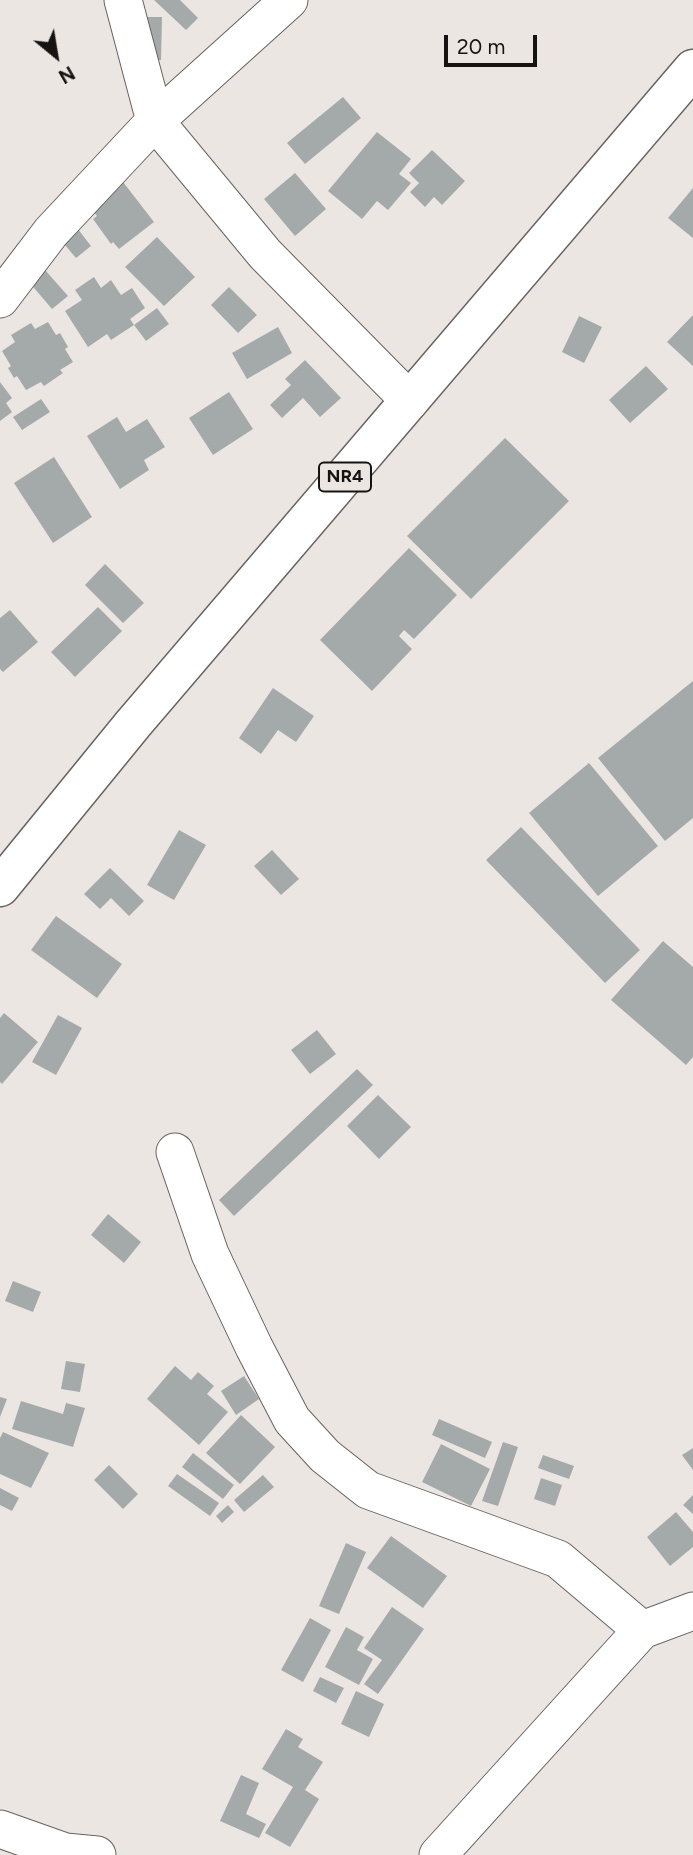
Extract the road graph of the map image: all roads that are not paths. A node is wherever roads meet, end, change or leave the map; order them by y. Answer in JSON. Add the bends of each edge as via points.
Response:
{"nodes":[{"id":1,"x":123,"y":0,"type":"edge"},
{"id":2,"x":289,"y":0,"type":"edge"},
{"id":3,"x":693,"y":69,"type":"edge"},
{"id":4,"x":155,"y":121,"type":"junction"},
{"id":5,"x":0,"y":299,"type":"edge"},
{"id":6,"x":410,"y":401,"type":"junction"},
{"id":7,"x":0,"y":887,"type":"edge"},
{"id":8,"x":175,"y":1152,"type":"dead end"},
{"id":9,"x":693,"y":1611,"type":"edge"},
{"id":10,"x":642,"y":1630,"type":"junction"},
{"id":11,"x":0,"y":1829,"type":"edge"},
{"id":12,"x":97,"y":1855,"type":"edge"},
{"id":13,"x":438,"y":1855,"type":"edge"}],
"edges":[{"from":1,"to":4,"type":"street"},
{"from":2,"to":4,"type":"street"},
{"from":3,"to":6,"type":"highway","number":"NR4"},
{"from":4,"to":5,"type":"street","via":[[51,232]]},
{"from":4,"to":6,"type":"street","via":[[265,254]]},
{"from":6,"to":7,"type":"highway","number":"NR4"},
{"from":8,"to":10,"type":"street","via":[[210,1254],[254,1347],[292,1420],[325,1457],[368,1490],[558,1559]]},
{"from":9,"to":10,"type":"street"},
{"from":10,"to":13,"type":"street"},
{"from":11,"to":12,"type":"street","via":[[65,1852]]}]}
